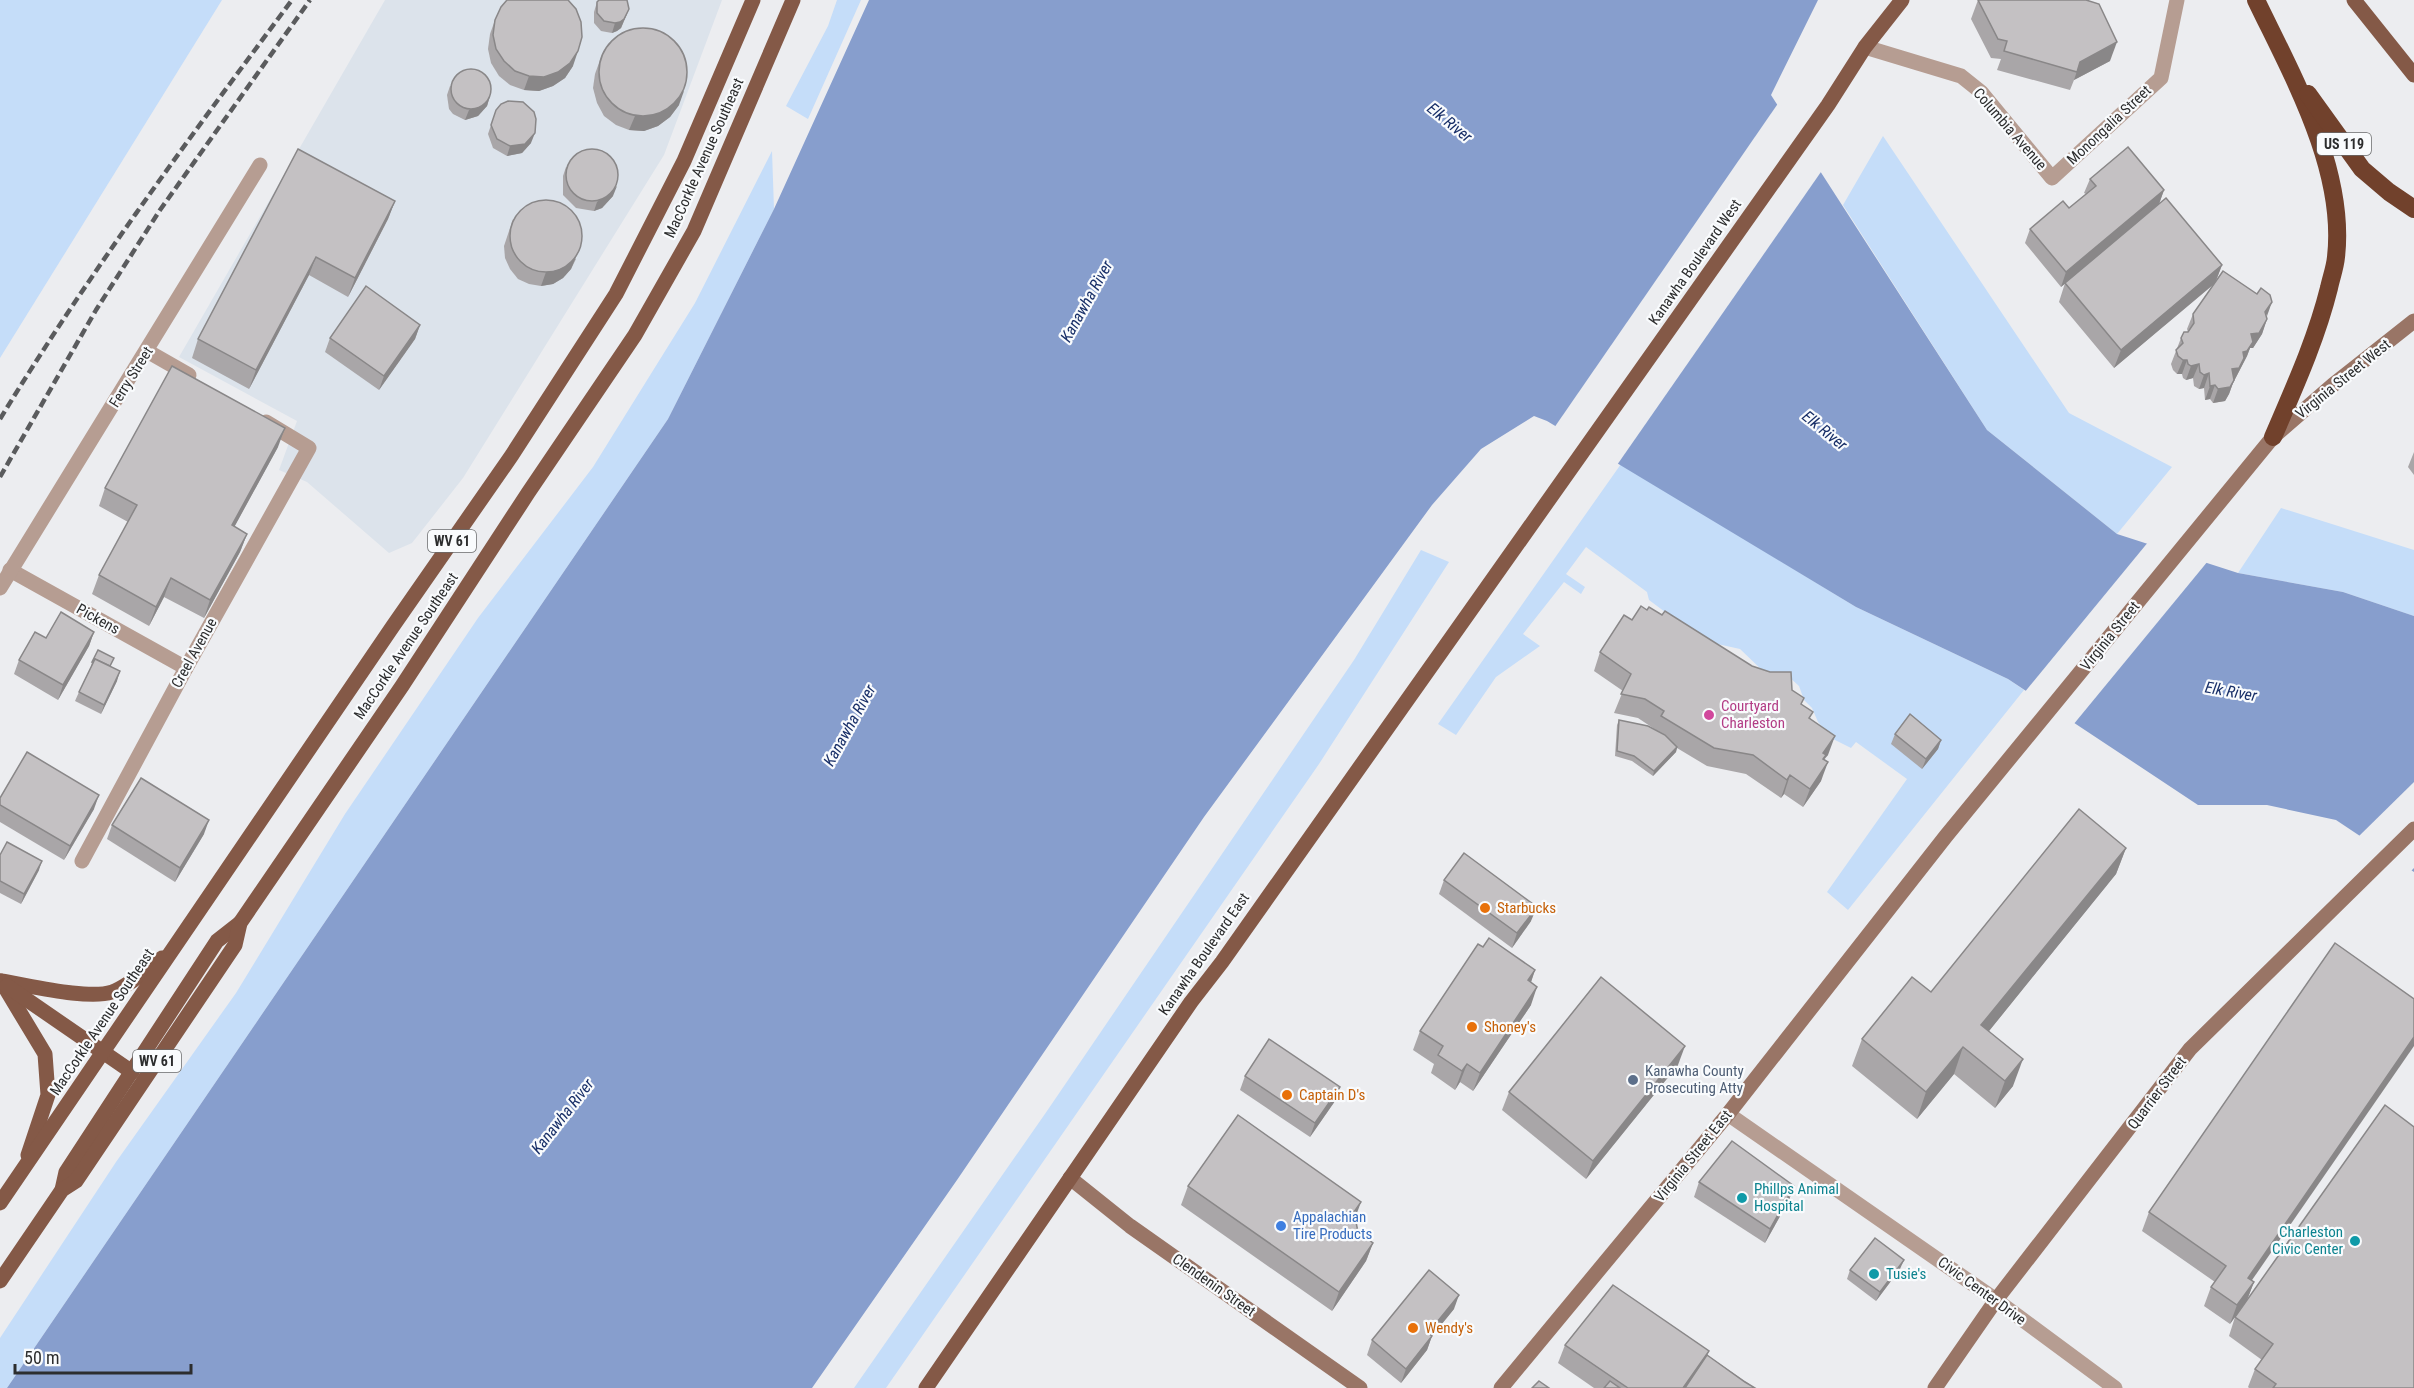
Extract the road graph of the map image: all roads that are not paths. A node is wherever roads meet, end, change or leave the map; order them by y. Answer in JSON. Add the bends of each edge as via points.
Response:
{"nodes":[{"id":1,"x":753,"y":0,"type":"edge"},
{"id":2,"x":793,"y":0,"type":"edge"},
{"id":3,"x":1902,"y":0,"type":"edge"},
{"id":4,"x":2177,"y":0,"type":"edge"},
{"id":5,"x":2256,"y":0,"type":"edge"},
{"id":6,"x":2355,"y":2,"type":"edge"},
{"id":7,"x":1865,"y":47,"type":"junction"},
{"id":8,"x":2288,"y":66,"type":"junction"},
{"id":9,"x":2414,"y":75,"type":"edge"},
{"id":10,"x":260,"y":165,"type":"dead end"},
{"id":11,"x":2052,"y":178,"type":"joint"},
{"id":12,"x":2414,"y":209,"type":"edge"},
{"id":13,"x":2414,"y":321,"type":"edge"},
{"id":14,"x":147,"y":351,"type":"junction"},
{"id":15,"x":198,"y":381,"type":"edge"},
{"id":16,"x":248,"y":411,"type":"edge"},
{"id":17,"x":2273,"y":437,"type":"junction"},
{"id":18,"x":1516,"y":545,"type":"joint"},
{"id":19,"x":10,"y":570,"type":"junction"},
{"id":20,"x":0,"y":588,"type":"edge"},
{"id":21,"x":186,"y":668,"type":"junction"},
{"id":22,"x":2414,"y":829,"type":"edge"},
{"id":23,"x":1946,"y":836,"type":"joint"},
{"id":24,"x":82,"y":861,"type":"dead end"},
{"id":25,"x":240,"y":923,"type":"junction"},
{"id":26,"x":172,"y":951,"type":"junction"},
{"id":27,"x":0,"y":981,"type":"edge"},
{"id":28,"x":103,"y":1054,"type":"junction"},
{"id":29,"x":132,"y":1072,"type":"junction"},
{"id":30,"x":1728,"y":1114,"type":"junction"},
{"id":31,"x":23,"y":1170,"type":"junction"},
{"id":32,"x":1070,"y":1179,"type":"junction"},
{"id":33,"x":62,"y":1190,"type":"junction"},
{"id":34,"x":0,"y":1203,"type":"edge"},
{"id":35,"x":0,"y":1281,"type":"edge"},
{"id":36,"x":1996,"y":1300,"type":"junction"},
{"id":37,"x":927,"y":1388,"type":"edge"},
{"id":38,"x":1360,"y":1388,"type":"edge"},
{"id":39,"x":1501,"y":1388,"type":"edge"},
{"id":40,"x":1935,"y":1388,"type":"edge"},
{"id":41,"x":2115,"y":1388,"type":"edge"}],
"edges":[{"from":1,"to":26,"type":"main road","name":"MacCorkle Avenue Southeast","number":"WV 61","via":[[684,161],[616,294],[512,456]]},
{"from":2,"to":25,"type":"main road","name":"MacCorkle Avenue Southeast","number":"WV 61","via":[[694,231],[635,335]]},
{"from":3,"to":7,"type":"main road","name":"Kanawha Boulevard West"},
{"from":4,"to":11,"type":"street","name":"Monongalia Street","via":[[2161,78]]},
{"from":5,"to":8,"type":"highway","number":"US 119"},
{"from":6,"to":9,"type":"main road"},
{"from":7,"to":11,"type":"street","name":"Columbia Avenue","via":[[1961,76],[1981,92]]},
{"from":7,"to":18,"type":"main road","name":"Kanawha Boulevard West"},
{"from":8,"to":12,"type":"highway","number":"US 119","via":[[2362,169]]},
{"from":8,"to":17,"type":"highway","via":[[2317,132],[2333,186],[2337,258],[2307,359]]},
{"from":10,"to":14,"type":"street","name":"Ferry Street"},
{"from":13,"to":17,"type":"main road","name":"Virginia Street West"},
{"from":14,"to":15,"type":"street"},
{"from":14,"to":19,"type":"street","name":"Ferry Street"},
{"from":16,"to":21,"type":"street","name":"Creel Avenue","via":[[309,448]]},
{"from":17,"to":23,"type":"main road","name":"Virginia Street"},
{"from":18,"to":32,"type":"main road","name":"Kanawha Boulevard East"},
{"from":19,"to":20,"type":"street","name":"Ferry Street"},
{"from":19,"to":21,"type":"street","name":"Pickens"},
{"from":21,"to":24,"type":"street","name":"Creel Avenue"},
{"from":22,"to":36,"type":"main road","name":"Quarrier Street","via":[[2190,1049]]},
{"from":23,"to":30,"type":"main road","name":"Virginia Street East"},
{"from":25,"to":29,"type":"main road","number":"WV 61","via":[[217,941]]},
{"from":25,"to":33,"type":"main road","name":"MacCorkle Avenue Southeast","number":"WV 61","via":[[235,945],[76,1180]]},
{"from":26,"to":27,"type":"main road","via":[[113,992],[99,995]]},
{"from":26,"to":28,"type":"main road","name":"MacCorkle Avenue Southeast","number":"WV 61"},
{"from":27,"to":28,"type":"main road"},
{"from":27,"to":31,"type":"main road","via":[[45,1054],[48,1075],[48,1095]]},
{"from":28,"to":29,"type":"main road"},
{"from":28,"to":31,"type":"main road","name":"MacCorkle Avenue Southeast","number":"WV 61"},
{"from":29,"to":33,"type":"main road","number":"WV 61","via":[[66,1172]]},
{"from":30,"to":36,"type":"street","name":"Civic Center Drive"},
{"from":30,"to":39,"type":"main road","name":"Virginia Street East"},
{"from":31,"to":34,"type":"main road","name":"MacCorkle Avenue Southeast","number":"WV 61"},
{"from":32,"to":37,"type":"main road","name":"Kanawha Boulevard East"},
{"from":32,"to":38,"type":"main road","name":"Clendenin Street","via":[[1130,1226]]},
{"from":33,"to":35,"type":"main road","name":"MacCorkle Avenue Southeast","number":"WV 61"},
{"from":36,"to":40,"type":"main road","name":"Quarrier Street"},
{"from":36,"to":41,"type":"street","name":"Civic Center Drive"}]}
